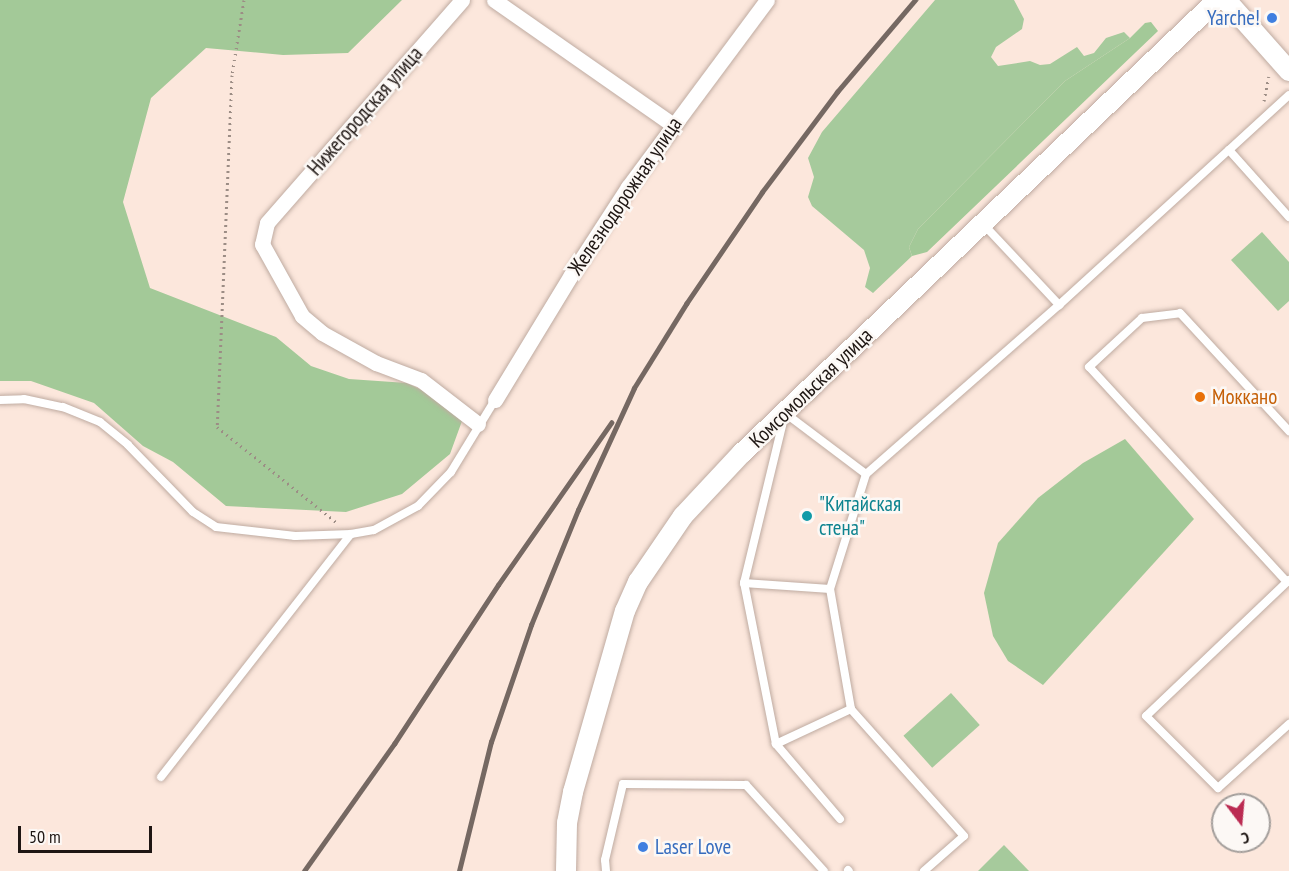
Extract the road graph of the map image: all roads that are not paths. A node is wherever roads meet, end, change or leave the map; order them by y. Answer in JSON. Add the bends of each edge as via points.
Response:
{"nodes":[{"id":1,"x":462,"y":0,"type":"edge"},
{"id":2,"x":494,"y":0,"type":"edge"},
{"id":3,"x":767,"y":0,"type":"edge"},
{"id":4,"x":1217,"y":0,"type":"edge"},
{"id":5,"x":1226,"y":0,"type":"edge"},
{"id":6,"x":1289,"y":71,"type":"edge"},
{"id":7,"x":1289,"y":95,"type":"edge"},
{"id":8,"x":673,"y":125,"type":"junction"},
{"id":9,"x":1229,"y":150,"type":"junction"},
{"id":10,"x":1289,"y":218,"type":"edge"},
{"id":11,"x":982,"y":224,"type":"junction"},
{"id":12,"x":1059,"y":305,"type":"junction"},
{"id":13,"x":0,"y":400,"type":"edge"},
{"id":14,"x":495,"y":400,"type":"joint"},
{"id":15,"x":785,"y":412,"type":"junction"},
{"id":16,"x":477,"y":424,"type":"junction"},
{"id":17,"x":1289,"y":431,"type":"edge"},
{"id":18,"x":866,"y":474,"type":"junction"},
{"id":19,"x":351,"y":534,"type":"junction"},
{"id":20,"x":1288,"y":581,"type":"edge"},
{"id":21,"x":744,"y":583,"type":"junction"},
{"id":22,"x":830,"y":589,"type":"junction"},
{"id":23,"x":851,"y":709,"type":"junction"},
{"id":24,"x":1289,"y":724,"type":"edge"},
{"id":25,"x":776,"y":744,"type":"junction"},
{"id":26,"x":161,"y":777,"type":"dead end"},
{"id":27,"x":840,"y":819,"type":"dead end"},
{"id":28,"x":566,"y":871,"type":"edge"},
{"id":29,"x":606,"y":871,"type":"edge"},
{"id":30,"x":824,"y":871,"type":"edge"},
{"id":31,"x":924,"y":871,"type":"edge"}],
"edges":[{"from":1,"to":16,"type":"street","name":"Нижегородская улица","via":[[267,222],[262,244],[302,316],[322,333],[376,363],[421,380]]},
{"from":2,"to":8,"type":"street"},
{"from":3,"to":8,"type":"street","name":"Железнодорожная улица"},
{"from":4,"to":11,"type":"street","name":"Комсомольская улица"},
{"from":5,"to":6,"type":"street"},
{"from":7,"to":9,"type":"lane"},
{"from":8,"to":14,"type":"street","name":"Железнодорожная улица","via":[[571,275]]},
{"from":9,"to":10,"type":"lane"},
{"from":9,"to":12,"type":"lane"},
{"from":11,"to":12,"type":"lane"},
{"from":11,"to":15,"type":"street","name":"Комсомольская улица"},
{"from":12,"to":18,"type":"lane"},
{"from":13,"to":19,"type":"lane","via":[[24,399],[63,406],[100,422],[193,512],[216,527],[295,536]]},
{"from":14,"to":16,"type":"lane"},
{"from":15,"to":18,"type":"lane"},
{"from":15,"to":21,"type":"lane"},
{"from":15,"to":28,"type":"street","name":"Комсомольская улица","via":[[683,516],[631,596],[573,792],[565,846]]},
{"from":16,"to":19,"type":"lane","via":[[451,472],[418,506],[374,530]]},
{"from":17,"to":20,"type":"lane","via":[[1180,313],[1142,318],[1089,367]]},
{"from":18,"to":22,"type":"lane"},
{"from":19,"to":26,"type":"lane"},
{"from":20,"to":24,"type":"lane","via":[[1146,716],[1218,788]]},
{"from":21,"to":22,"type":"lane"},
{"from":21,"to":25,"type":"lane"},
{"from":22,"to":23,"type":"lane"},
{"from":23,"to":25,"type":"lane"},
{"from":23,"to":31,"type":"lane","via":[[964,836]]},
{"from":25,"to":27,"type":"lane"},
{"from":29,"to":30,"type":"lane","via":[[622,784],[746,785]]}]}
